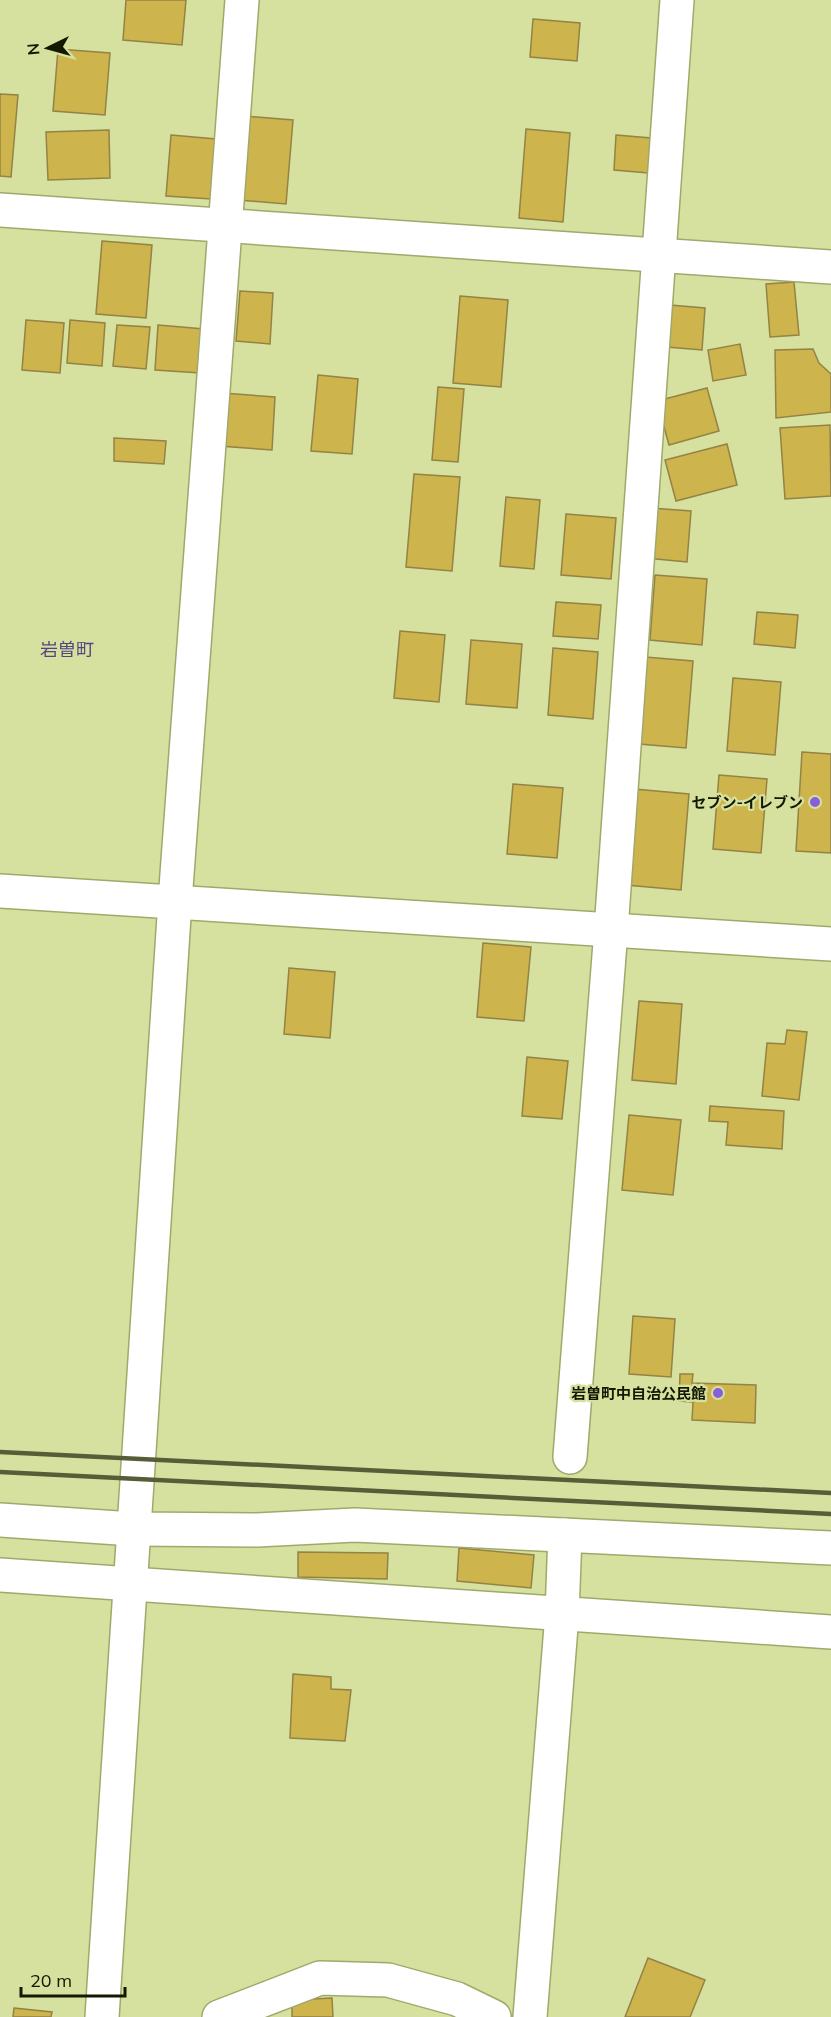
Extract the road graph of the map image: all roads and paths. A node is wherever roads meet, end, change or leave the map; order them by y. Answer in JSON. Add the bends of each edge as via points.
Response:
{"nodes":[{"id":1,"x":242,"y":0,"type":"edge"},
{"id":2,"x":677,"y":0,"type":"edge"},
{"id":3,"x":0,"y":210,"type":"edge"},
{"id":4,"x":224,"y":226,"type":"junction"},
{"id":5,"x":660,"y":255,"type":"junction"},
{"id":6,"x":831,"y":267,"type":"edge"},
{"id":7,"x":0,"y":891,"type":"edge"},
{"id":8,"x":175,"y":901,"type":"junction"},
{"id":9,"x":610,"y":930,"type":"junction"},
{"id":10,"x":831,"y":944,"type":"edge"},
{"id":11,"x":570,"y":1457,"type":"dead end"},
{"id":12,"x":0,"y":1520,"type":"edge"},
{"id":13,"x":133,"y":1529,"type":"junction"},
{"id":14,"x":566,"y":1535,"type":"junction"},
{"id":15,"x":831,"y":1548,"type":"edge"},
{"id":16,"x":0,"y":1575,"type":"edge"},
{"id":17,"x":129,"y":1584,"type":"junction"},
{"id":18,"x":562,"y":1614,"type":"junction"},
{"id":19,"x":831,"y":1632,"type":"edge"},
{"id":20,"x":102,"y":2017,"type":"edge"},
{"id":21,"x":219,"y":2017,"type":"edge"},
{"id":22,"x":494,"y":2017,"type":"edge"},
{"id":23,"x":530,"y":2017,"type":"edge"}],
"edges":[{"from":1,"to":4,"type":"street"},
{"from":2,"to":5,"type":"street"},
{"from":3,"to":4,"type":"street"},
{"from":4,"to":5,"type":"street"},
{"from":4,"to":8,"type":"street"},
{"from":5,"to":6,"type":"street"},
{"from":5,"to":9,"type":"street"},
{"from":7,"to":8,"type":"street"},
{"from":8,"to":9,"type":"street"},
{"from":8,"to":13,"type":"street"},
{"from":9,"to":10,"type":"street"},
{"from":9,"to":11,"type":"street"},
{"from":12,"to":13,"type":"street"},
{"from":13,"to":14,"type":"street","via":[[257,1530],[355,1525]]},
{"from":13,"to":17,"type":"street"},
{"from":14,"to":15,"type":"street"},
{"from":14,"to":18,"type":"street"},
{"from":16,"to":17,"type":"street"},
{"from":17,"to":18,"type":"street"},
{"from":17,"to":20,"type":"street"},
{"from":18,"to":19,"type":"street"},
{"from":18,"to":23,"type":"street"},
{"from":21,"to":22,"type":"street","via":[[320,1978],[388,1980],[458,1999]]}]}
